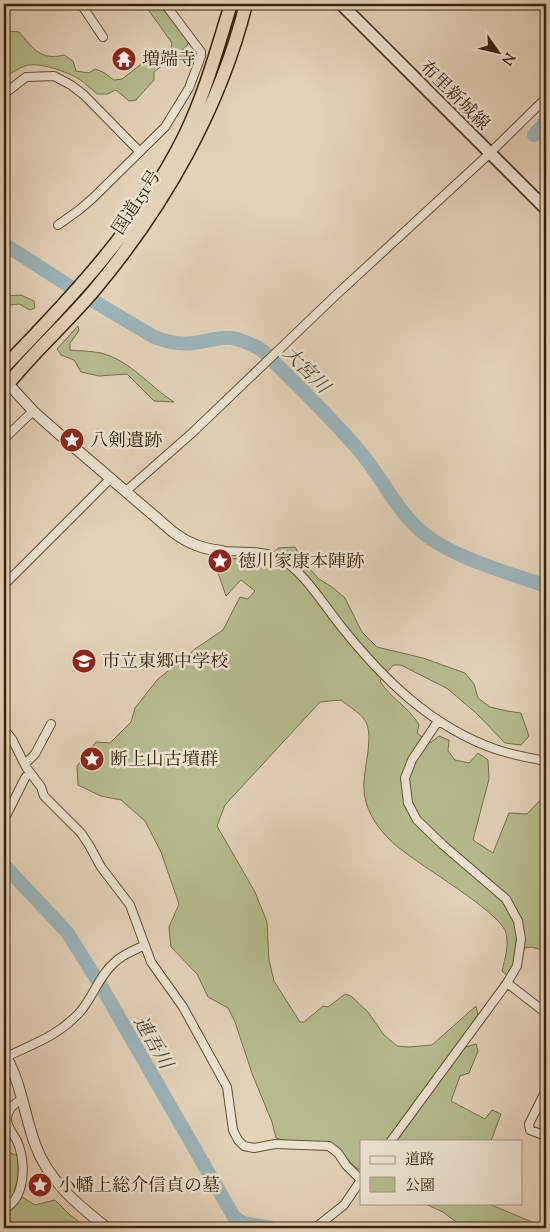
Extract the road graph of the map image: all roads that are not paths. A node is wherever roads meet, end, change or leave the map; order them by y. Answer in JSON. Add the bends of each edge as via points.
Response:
{"nodes":[{"id":1,"x":82,"y":4,"type":"edge"},
{"id":2,"x":165,"y":4,"type":"edge"},
{"id":3,"x":231,"y":4,"type":"edge"},
{"id":4,"x":246,"y":4,"type":"edge"},
{"id":5,"x":341,"y":4,"type":"edge"},
{"id":6,"x":103,"y":37,"type":"dead end"},
{"id":7,"x":4,"y":94,"type":"edge"},
{"id":8,"x":546,"y":98,"type":"edge"},
{"id":9,"x":139,"y":151,"type":"junction"},
{"id":10,"x":489,"y":154,"type":"junction"},
{"id":11,"x":546,"y":209,"type":"edge"},
{"id":12,"x":58,"y":225,"type":"dead end"},
{"id":13,"x":91,"y":284,"type":"junction"},
{"id":14,"x":4,"y":366,"type":"edge"},
{"id":15,"x":5,"y":384,"type":"edge"},
{"id":16,"x":33,"y":411,"type":"junction"},
{"id":17,"x":4,"y":438,"type":"edge"},
{"id":18,"x":111,"y":478,"type":"junction"},
{"id":19,"x":126,"y":491,"type":"junction"},
{"id":20,"x":222,"y":552,"type":"joint"},
{"id":21,"x":4,"y":585,"type":"edge"},
{"id":22,"x":438,"y":721,"type":"junction"},
{"id":23,"x":51,"y":724,"type":"dead end"},
{"id":24,"x":4,"y":729,"type":"edge"},
{"id":25,"x":546,"y":761,"type":"edge"},
{"id":26,"x":25,"y":764,"type":"junction"},
{"id":27,"x":30,"y":772,"type":"junction"},
{"id":28,"x":4,"y":820,"type":"edge"},
{"id":29,"x":145,"y":944,"type":"junction"},
{"id":30,"x":508,"y":983,"type":"junction"},
{"id":31,"x":546,"y":1012,"type":"edge"},
{"id":32,"x":5,"y":1055,"type":"edge"},
{"id":33,"x":546,"y":1090,"type":"edge"},
{"id":34,"x":22,"y":1099,"type":"junction"},
{"id":35,"x":546,"y":1136,"type":"edge"},
{"id":36,"x":392,"y":1140,"type":"edge"},
{"id":37,"x":360,"y":1179,"type":"edge"},
{"id":38,"x":360,"y":1181,"type":"edge"},
{"id":39,"x":4,"y":1209,"type":"edge"},
{"id":40,"x":107,"y":1228,"type":"edge"},
{"id":41,"x":315,"y":1228,"type":"edge"}],
"edges":[{"from":1,"to":6,"type":"street"},
{"from":2,"to":9,"type":"street","via":[[201,56],[189,88],[172,117]]},
{"from":3,"to":13,"type":"highway","name":"国道151号","via":[[207,81],[184,136],[159,181]]},
{"from":4,"to":13,"type":"highway","name":"国道151号","via":[[219,85],[182,164],[139,232]]},
{"from":5,"to":10,"type":"main road","name":"布里新城線"},
{"from":7,"to":9,"type":"street","via":[[26,77],[54,76],[84,95]]},
{"from":8,"to":10,"type":"street"},
{"from":9,"to":12,"type":"street","via":[[93,198]]},
{"from":10,"to":11,"type":"main road","name":"布里新城線"},
{"from":10,"to":19,"type":"street"},
{"from":13,"to":14,"type":"highway","name":"国道151号","via":[[69,298]]},
{"from":13,"to":15,"type":"highway","name":"国道151号","via":[[81,305]]},
{"from":15,"to":16,"type":"street"},
{"from":16,"to":17,"type":"street"},
{"from":16,"to":18,"type":"street"},
{"from":18,"to":19,"type":"street"},
{"from":18,"to":21,"type":"street"},
{"from":19,"to":20,"type":"street","via":[[186,541],[206,550]]},
{"from":20,"to":22,"type":"street","via":[[266,554],[279,558],[306,581],[358,648],[394,686]]},
{"from":22,"to":25,"type":"street","via":[[497,750]]},
{"from":22,"to":30,"type":"street","via":[[412,760],[405,778],[408,803],[417,820],[506,899],[518,921],[521,938],[517,966]]},
{"from":23,"to":26,"type":"street","via":[[35,754]]},
{"from":24,"to":26,"type":"street"},
{"from":26,"to":27,"type":"street"},
{"from":27,"to":28,"type":"street"},
{"from":27,"to":29,"type":"street","via":[[48,802],[80,833],[130,905]]},
{"from":29,"to":32,"type":"street","via":[[113,963],[80,1012],[59,1030],[42,1041]]},
{"from":29,"to":37,"type":"street","via":[[157,972],[183,1007],[227,1087],[233,1130],[238,1140],[244,1146],[254,1148],[276,1144],[329,1146]]},
{"from":30,"to":31,"type":"street"},
{"from":30,"to":36,"type":"street"},
{"from":32,"to":34,"type":"street"},
{"from":33,"to":35,"type":"street","via":[[529,1124],[530,1130]]},
{"from":34,"to":39,"type":"street","via":[[14,1103],[7,1120],[20,1152],[21,1187],[11,1206]]},
{"from":34,"to":40,"type":"street","via":[[44,1164],[67,1194]]},
{"from":38,"to":41,"type":"street","via":[[340,1210]]}]}
